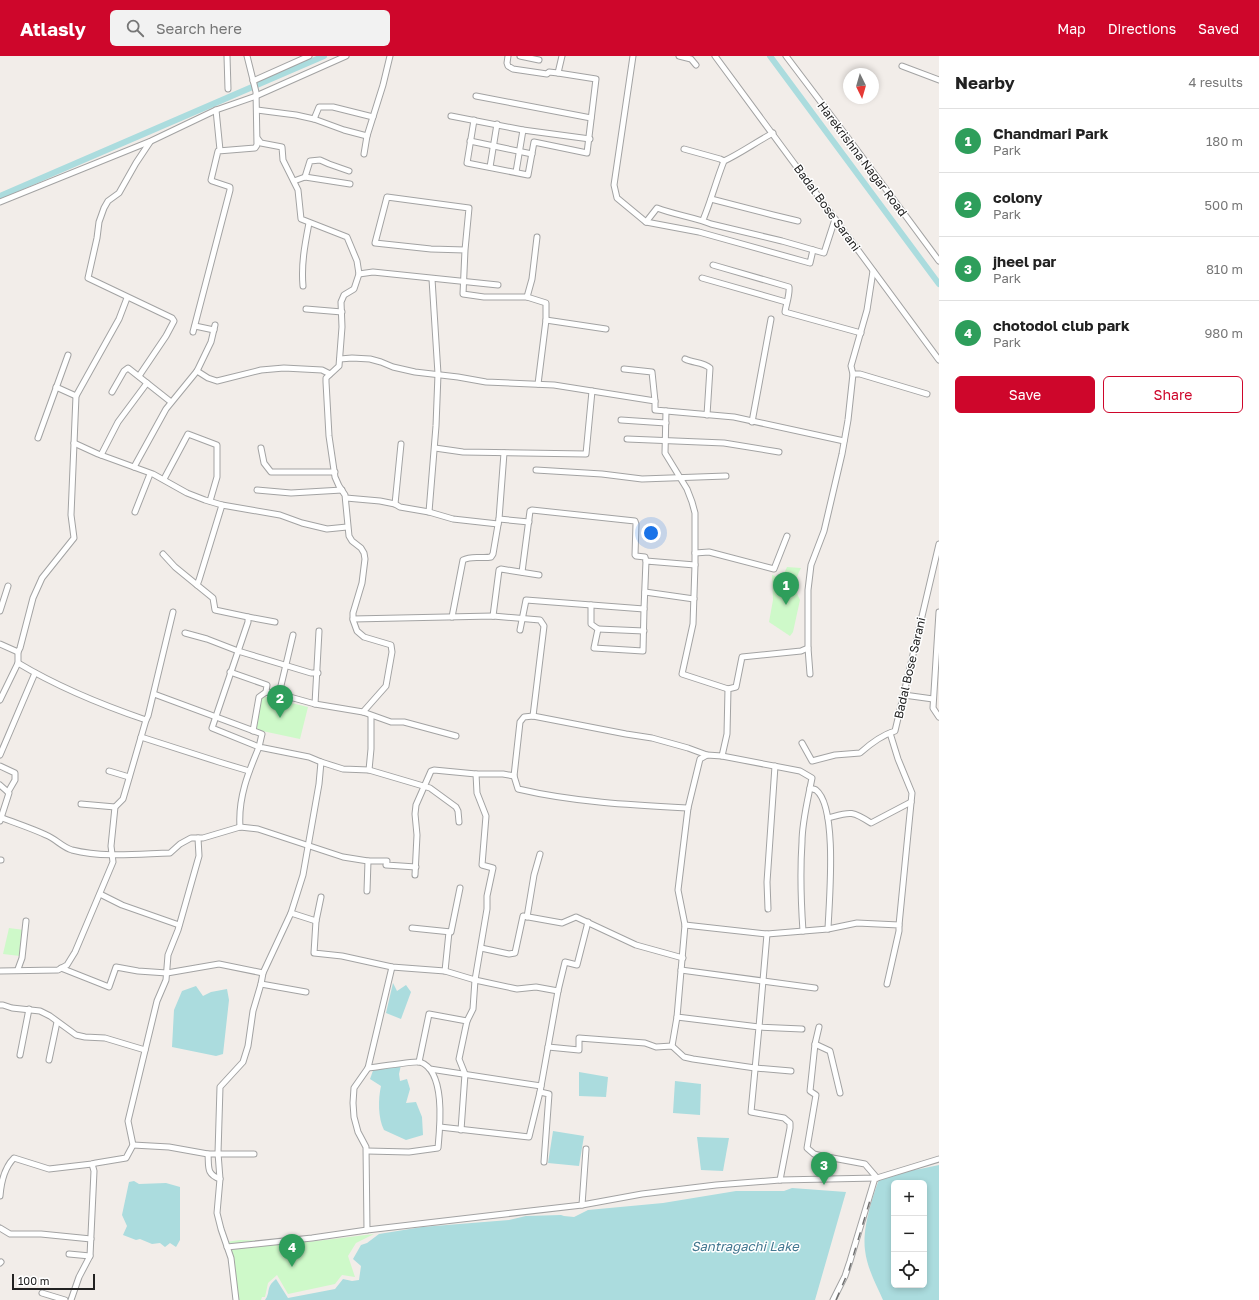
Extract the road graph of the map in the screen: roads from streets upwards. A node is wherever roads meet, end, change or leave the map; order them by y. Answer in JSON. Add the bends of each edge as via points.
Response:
{"nodes":[{"id":1,"x":227,"y":56,"type":"edge"},
{"id":2,"x":247,"y":56,"type":"edge"},
{"id":3,"x":309,"y":56,"type":"edge"},
{"id":4,"x":346,"y":56,"type":"edge"},
{"id":5,"x":390,"y":56,"type":"edge"},
{"id":6,"x":508,"y":56,"type":"edge"},
{"id":7,"x":520,"y":56,"type":"edge"},
{"id":8,"x":562,"y":56,"type":"edge"},
{"id":9,"x":633,"y":56,"type":"edge"},
{"id":10,"x":681,"y":56,"type":"edge"},
{"id":11,"x":715,"y":56,"type":"edge"},
{"id":12,"x":786,"y":56,"type":"edge"},
{"id":13,"x":539,"y":60,"type":"dead end"},
{"id":14,"x":696,"y":65,"type":"dead end"},
{"id":15,"x":902,"y":66,"type":"dead end"},
{"id":16,"x":558,"y":73,"type":"junction"},
{"id":17,"x":939,"y":80,"type":"edge"},
{"id":18,"x":253,"y":81,"type":"junction"},
{"id":19,"x":228,"y":89,"type":"dead end"},
{"id":20,"x":256,"y":94,"type":"junction"},
{"id":21,"x":476,"y":96,"type":"dead end"},
{"id":22,"x":216,"y":110,"type":"junction"},
{"id":23,"x":257,"y":110,"type":"junction"},
{"id":24,"x":451,"y":116,"type":"dead end"},
{"id":25,"x":372,"y":117,"type":"junction"},
{"id":26,"x":591,"y":118,"type":"junction"},
{"id":27,"x":314,"y":119,"type":"junction"},
{"id":28,"x":474,"y":120,"type":"junction"},
{"id":29,"x":497,"y":124,"type":"junction"},
{"id":30,"x":523,"y":130,"type":"junction"},
{"id":31,"x":773,"y":133,"type":"junction"},
{"id":32,"x":367,"y":136,"type":"junction"},
{"id":33,"x":590,"y":139,"type":"junction"},
{"id":34,"x":258,"y":140,"type":"junction"},
{"id":35,"x":470,"y":141,"type":"junction"},
{"id":36,"x":151,"y":142,"type":"junction"},
{"id":37,"x":493,"y":146,"type":"junction"},
{"id":38,"x":684,"y":149,"type":"dead end"},
{"id":39,"x":220,"y":150,"type":"junction"},
{"id":40,"x":519,"y":152,"type":"junction"},
{"id":41,"x":364,"y":154,"type":"dead end"},
{"id":42,"x":532,"y":154,"type":"junction"},
{"id":43,"x":724,"y":161,"type":"junction"},
{"id":44,"x":490,"y":167,"type":"junction"},
{"id":45,"x":349,"y":171,"type":"dead end"},
{"id":46,"x":516,"y":172,"type":"junction"},
{"id":47,"x":306,"y":177,"type":"junction"},
{"id":48,"x":294,"y":181,"type":"junction"},
{"id":49,"x":350,"y":184,"type":"dead end"},
{"id":50,"x":712,"y":199,"type":"junction"},
{"id":51,"x":0,"y":202,"type":"edge"},
{"id":52,"x":835,"y":219,"type":"junction"},
{"id":53,"x":703,"y":220,"type":"junction"},
{"id":54,"x":798,"y":221,"type":"dead end"},
{"id":55,"x":309,"y":222,"type":"junction"},
{"id":56,"x":646,"y":222,"type":"junction"},
{"id":57,"x":536,"y":237,"type":"dead end"},
{"id":58,"x":465,"y":250,"type":"junction"},
{"id":59,"x":813,"y":250,"type":"junction"},
{"id":60,"x":939,"y":261,"type":"edge"},
{"id":61,"x":713,"y":265,"type":"dead end"},
{"id":62,"x":873,"y":271,"type":"junction"},
{"id":63,"x":358,"y":274,"type":"junction"},
{"id":64,"x":702,"y":278,"type":"dead end"},
{"id":65,"x":432,"y":279,"type":"junction"},
{"id":66,"x":463,"y":282,"type":"junction"},
{"id":67,"x":498,"y":285,"type":"dead end"},
{"id":68,"x":303,"y":286,"type":"dead end"},
{"id":69,"x":527,"y":297,"type":"junction"},
{"id":70,"x":127,"y":298,"type":"junction"},
{"id":71,"x":786,"y":302,"type":"junction"},
{"id":72,"x":306,"y":309,"type":"dead end"},
{"id":73,"x":342,"y":312,"type":"junction"},
{"id":74,"x":771,"y":319,"type":"dead end"},
{"id":75,"x":546,"y":320,"type":"junction"},
{"id":76,"x":195,"y":326,"type":"junction"},
{"id":77,"x":606,"y":329,"type":"dead end"},
{"id":78,"x":193,"y":332,"type":"dead end"},
{"id":79,"x":861,"y":333,"type":"junction"},
{"id":80,"x":68,"y":355,"type":"dead end"},
{"id":81,"x":340,"y":359,"type":"junction"},
{"id":82,"x":686,"y":359,"type":"dead end"},
{"id":83,"x":939,"y":360,"type":"edge"},
{"id":84,"x":624,"y":369,"type":"dead end"},
{"id":85,"x":197,"y":371,"type":"junction"},
{"id":86,"x":330,"y":374,"type":"junction"},
{"id":87,"x":438,"y":374,"type":"junction"},
{"id":88,"x":853,"y":374,"type":"junction"},
{"id":89,"x":139,"y":376,"type":"junction"},
{"id":90,"x":147,"y":383,"type":"junction"},
{"id":91,"x":538,"y":384,"type":"junction"},
{"id":92,"x":56,"y":387,"type":"junction"},
{"id":93,"x":592,"y":390,"type":"junction"},
{"id":94,"x":112,"y":392,"type":"dead end"},
{"id":95,"x":927,"y":394,"type":"dead end"},
{"id":96,"x":76,"y":396,"type":"junction"},
{"id":97,"x":655,"y":401,"type":"junction"},
{"id":98,"x":171,"y":402,"type":"junction"},
{"id":99,"x":666,"y":411,"type":"junction"},
{"id":100,"x":707,"y":415,"type":"junction"},
{"id":101,"x":621,"y":420,"type":"dead end"},
{"id":102,"x":752,"y":422,"type":"junction"},
{"id":103,"x":666,"y":424,"type":"junction"},
{"id":104,"x":38,"y":438,"type":"dead end"},
{"id":105,"x":627,"y":439,"type":"dead end"},
{"id":106,"x":665,"y":440,"type":"junction"},
{"id":107,"x":844,"y":441,"type":"junction"},
{"id":108,"x":74,"y":442,"type":"junction"},
{"id":109,"x":401,"y":444,"type":"dead end"},
{"id":110,"x":261,"y":448,"type":"dead end"},
{"id":111,"x":435,"y":448,"type":"junction"},
{"id":112,"x":780,"y":452,"type":"dead end"},
{"id":113,"x":504,"y":453,"type":"junction"},
{"id":114,"x":101,"y":455,"type":"junction"},
{"id":115,"x":134,"y":467,"type":"junction"},
{"id":116,"x":536,"y":470,"type":"dead end"},
{"id":117,"x":335,"y":472,"type":"junction"},
{"id":118,"x":150,"y":474,"type":"junction"},
{"id":119,"x":726,"y":476,"type":"dead end"},
{"id":120,"x":681,"y":478,"type":"junction"},
{"id":121,"x":164,"y":479,"type":"junction"},
{"id":122,"x":257,"y":490,"type":"dead end"},
{"id":123,"x":342,"y":490,"type":"junction"},
{"id":124,"x":346,"y":498,"type":"junction"},
{"id":125,"x":210,"y":500,"type":"junction"},
{"id":126,"x":222,"y":504,"type":"junction"},
{"id":127,"x":395,"y":504,"type":"junction"},
{"id":128,"x":135,"y":512,"type":"dead end"},
{"id":129,"x":429,"y":512,"type":"junction"},
{"id":130,"x":499,"y":521,"type":"junction"},
{"id":131,"x":529,"y":522,"type":"junction"},
{"id":132,"x":347,"y":527,"type":"junction"},
{"id":133,"x":787,"y":536,"type":"dead end"},
{"id":134,"x":939,"y":544,"type":"edge"},
{"id":135,"x":695,"y":553,"type":"junction"},
{"id":136,"x":163,"y":554,"type":"dead end"},
{"id":137,"x":646,"y":561,"type":"junction"},
{"id":138,"x":696,"y":565,"type":"junction"},
{"id":139,"x":933,"y":571,"type":"junction"},
{"id":140,"x":522,"y":572,"type":"junction"},
{"id":141,"x":539,"y":575,"type":"dead end"},
{"id":142,"x":939,"y":575,"type":"edge"},
{"id":143,"x":197,"y":585,"type":"junction"},
{"id":144,"x":8,"y":586,"type":"dead end"},
{"id":145,"x":645,"y":592,"type":"junction"},
{"id":146,"x":694,"y":599,"type":"junction"},
{"id":147,"x":591,"y":605,"type":"junction"},
{"id":148,"x":644,"y":609,"type":"junction"},
{"id":149,"x":0,"y":611,"type":"edge"},
{"id":150,"x":173,"y":612,"type":"dead end"},
{"id":151,"x":939,"y":612,"type":"edge"},
{"id":152,"x":493,"y":616,"type":"junction"},
{"id":153,"x":248,"y":617,"type":"junction"},
{"id":154,"x":452,"y":617,"type":"junction"},
{"id":155,"x":353,"y":619,"type":"junction"},
{"id":156,"x":523,"y":619,"type":"junction"},
{"id":157,"x":275,"y":622,"type":"dead end"},
{"id":158,"x":598,"y":629,"type":"junction"},
{"id":159,"x":520,"y":630,"type":"dead end"},
{"id":160,"x":319,"y":631,"type":"dead end"},
{"id":161,"x":644,"y":631,"type":"junction"},
{"id":162,"x":185,"y":633,"type":"dead end"},
{"id":163,"x":293,"y":635,"type":"dead end"},
{"id":164,"x":0,"y":644,"type":"edge"},
{"id":165,"x":808,"y":648,"type":"junction"},
{"id":166,"x":238,"y":651,"type":"junction"},
{"id":167,"x":18,"y":652,"type":"junction"},
{"id":168,"x":18,"y":663,"type":"junction"},
{"id":169,"x":286,"y":666,"type":"junction"},
{"id":170,"x":230,"y":672,"type":"junction"},
{"id":171,"x":35,"y":673,"type":"junction"},
{"id":172,"x":318,"y":673,"type":"junction"},
{"id":173,"x":810,"y":674,"type":"dead end"},
{"id":174,"x":728,"y":689,"type":"junction"},
{"id":175,"x":266,"y":692,"type":"junction"},
{"id":176,"x":154,"y":694,"type":"junction"},
{"id":177,"x":279,"y":694,"type":"junction"},
{"id":178,"x":904,"y":695,"type":"junction"},
{"id":179,"x":933,"y":699,"type":"junction"},
{"id":180,"x":0,"y":700,"type":"edge"},
{"id":181,"x":316,"y":704,"type":"junction"},
{"id":182,"x":363,"y":712,"type":"junction"},
{"id":183,"x":371,"y":716,"type":"junction"},
{"id":184,"x":533,"y":716,"type":"junction"},
{"id":185,"x":215,"y":717,"type":"junction"},
{"id":186,"x":939,"y":717,"type":"edge"},
{"id":187,"x":146,"y":720,"type":"junction"},
{"id":188,"x":253,"y":731,"type":"junction"},
{"id":189,"x":890,"y":732,"type":"junction"},
{"id":190,"x":456,"y":736,"type":"dead end"},
{"id":191,"x":142,"y":737,"type":"junction"},
{"id":192,"x":802,"y":743,"type":"dead end"},
{"id":193,"x":259,"y":746,"type":"junction"},
{"id":194,"x":0,"y":755,"type":"edge"},
{"id":195,"x":708,"y":755,"type":"junction"},
{"id":196,"x":722,"y":756,"type":"junction"},
{"id":197,"x":321,"y":762,"type":"junction"},
{"id":198,"x":0,"y":766,"type":"edge"},
{"id":199,"x":775,"y":766,"type":"junction"},
{"id":200,"x":369,"y":770,"type":"junction"},
{"id":201,"x":109,"y":771,"type":"dead end"},
{"id":202,"x":249,"y":771,"type":"junction"},
{"id":203,"x":476,"y":774,"type":"junction"},
{"id":204,"x":514,"y":776,"type":"junction"},
{"id":205,"x":129,"y":777,"type":"junction"},
{"id":206,"x":0,"y":785,"type":"edge"},
{"id":207,"x":424,"y":786,"type":"junction"},
{"id":208,"x":810,"y":788,"type":"junction"},
{"id":209,"x":8,"y":792,"type":"junction"},
{"id":210,"x":911,"y":802,"type":"junction"},
{"id":211,"x":81,"y":804,"type":"dead end"},
{"id":212,"x":115,"y":807,"type":"junction"},
{"id":213,"x":688,"y":808,"type":"junction"},
{"id":214,"x":0,"y":818,"type":"edge"},
{"id":215,"x":828,"y":818,"type":"junction"},
{"id":216,"x":459,"y":822,"type":"dead end"},
{"id":217,"x":240,"y":827,"type":"junction"},
{"id":218,"x":198,"y":838,"type":"junction"},
{"id":219,"x":308,"y":846,"type":"junction"},
{"id":220,"x":540,"y":854,"type":"dead end"},
{"id":221,"x":113,"y":855,"type":"junction"},
{"id":222,"x":368,"y":861,"type":"junction"},
{"id":223,"x":416,"y":867,"type":"junction"},
{"id":224,"x":416,"y":875,"type":"dead end"},
{"id":225,"x":460,"y":888,"type":"dead end"},
{"id":226,"x":368,"y":891,"type":"dead end"},
{"id":227,"x":100,"y":894,"type":"junction"},
{"id":228,"x":321,"y":897,"type":"dead end"},
{"id":229,"x":768,"y":909,"type":"dead end"},
{"id":230,"x":292,"y":913,"type":"junction"},
{"id":231,"x":527,"y":917,"type":"junction"},
{"id":232,"x":316,"y":920,"type":"junction"},
{"id":233,"x":26,"y":921,"type":"dead end"},
{"id":234,"x":588,"y":922,"type":"junction"},
{"id":235,"x":180,"y":925,"type":"junction"},
{"id":236,"x":685,"y":925,"type":"junction"},
{"id":237,"x":899,"y":925,"type":"junction"},
{"id":238,"x":412,"y":928,"type":"dead end"},
{"id":239,"x":828,"y":929,"type":"junction"},
{"id":240,"x":803,"y":931,"type":"junction"},
{"id":241,"x":449,"y":932,"type":"junction"},
{"id":242,"x":767,"y":934,"type":"junction"},
{"id":243,"x":481,"y":948,"type":"junction"},
{"id":244,"x":683,"y":958,"type":"junction"},
{"id":245,"x":392,"y":967,"type":"junction"},
{"id":246,"x":61,"y":968,"type":"junction"},
{"id":247,"x":18,"y":970,"type":"junction"},
{"id":248,"x":681,"y":970,"type":"junction"},
{"id":249,"x":0,"y":971,"type":"edge"},
{"id":250,"x":444,"y":971,"type":"junction"},
{"id":251,"x":167,"y":973,"type":"junction"},
{"id":252,"x":263,"y":973,"type":"junction"},
{"id":253,"x":475,"y":980,"type":"junction"},
{"id":254,"x":764,"y":981,"type":"junction"},
{"id":255,"x":261,"y":984,"type":"junction"},
{"id":256,"x":887,"y":984,"type":"dead end"},
{"id":257,"x":815,"y":988,"type":"dead end"},
{"id":258,"x":558,"y":991,"type":"junction"},
{"id":259,"x":306,"y":992,"type":"dead end"},
{"id":260,"x":0,"y":1005,"type":"edge"},
{"id":261,"x":29,"y":1009,"type":"junction"},
{"id":262,"x":677,"y":1017,"type":"junction"},
{"id":263,"x":467,"y":1021,"type":"junction"},
{"id":264,"x":57,"y":1022,"type":"junction"},
{"id":265,"x":759,"y":1027,"type":"junction"},
{"id":266,"x":819,"y":1027,"type":"dead end"},
{"id":267,"x":802,"y":1029,"type":"dead end"},
{"id":268,"x":815,"y":1044,"type":"junction"},
{"id":269,"x":672,"y":1046,"type":"junction"},
{"id":270,"x":548,"y":1047,"type":"junction"},
{"id":271,"x":144,"y":1050,"type":"junction"},
{"id":272,"x":20,"y":1055,"type":"dead end"},
{"id":273,"x":49,"y":1060,"type":"dead end"},
{"id":274,"x":419,"y":1062,"type":"junction"},
{"id":275,"x":368,"y":1068,"type":"junction"},
{"id":276,"x":755,"y":1068,"type":"junction"},
{"id":277,"x":430,"y":1069,"type":"junction"},
{"id":278,"x":791,"y":1071,"type":"dead end"},
{"id":279,"x":465,"y":1074,"type":"junction"},
{"id":280,"x":541,"y":1086,"type":"junction"},
{"id":281,"x":540,"y":1092,"type":"junction"},
{"id":282,"x":840,"y":1093,"type":"dead end"},
{"id":283,"x":440,"y":1127,"type":"junction"},
{"id":284,"x":462,"y":1130,"type":"junction"},
{"id":285,"x":133,"y":1145,"type":"junction"},
{"id":286,"x":586,"y":1149,"type":"dead end"},
{"id":287,"x":367,"y":1151,"type":"junction"},
{"id":288,"x":218,"y":1153,"type":"junction"},
{"id":289,"x":208,"y":1154,"type":"junction"},
{"id":290,"x":254,"y":1154,"type":"dead end"},
{"id":291,"x":939,"y":1160,"type":"edge"},
{"id":292,"x":544,"y":1162,"type":"dead end"},
{"id":293,"x":92,"y":1164,"type":"junction"},
{"id":294,"x":876,"y":1178,"type":"junction"},
{"id":295,"x":220,"y":1179,"type":"junction"},
{"id":296,"x":780,"y":1180,"type":"junction"},
{"id":297,"x":0,"y":1188,"type":"edge"},
{"id":298,"x":0,"y":1196,"type":"edge"},
{"id":299,"x":582,"y":1205,"type":"junction"},
{"id":300,"x":0,"y":1228,"type":"edge"},
{"id":301,"x":367,"y":1230,"type":"junction"},
{"id":302,"x":91,"y":1239,"type":"junction"},
{"id":303,"x":227,"y":1247,"type":"junction"},
{"id":304,"x":69,"y":1254,"type":"dead end"},
{"id":305,"x":90,"y":1256,"type":"junction"},
{"id":306,"x":42,"y":1293,"type":"dead end"},
{"id":307,"x":65,"y":1300,"type":"edge"},
{"id":308,"x":71,"y":1300,"type":"edge"},
{"id":309,"x":236,"y":1300,"type":"edge"},
{"id":310,"x":833,"y":1300,"type":"edge"}],
"edges":[{"from":1,"to":19,"type":"street"},
{"from":2,"to":18,"type":"street"},
{"from":3,"to":18,"type":"street"},
{"from":4,"to":20,"type":"street"},
{"from":5,"to":25,"type":"street"},
{"from":6,"to":16,"type":"street","via":[[508,66],[513,69]]},
{"from":7,"to":13,"type":"street"},
{"from":8,"to":16,"type":"street"},
{"from":9,"to":56,"type":"street","via":[[614,186],[617,198]]},
{"from":10,"to":14,"type":"street","via":[[692,59]]},
{"from":11,"to":31,"type":"street","name":"Badal Bose Sarani"},
{"from":12,"to":60,"type":"street","name":"Harekrishna Nagar Road"},
{"from":15,"to":17,"type":"street"},
{"from":16,"to":26,"type":"street","via":[[596,79]]},
{"from":18,"to":20,"type":"street"},
{"from":20,"to":22,"type":"street"},
{"from":20,"to":23,"type":"street"},
{"from":21,"to":26,"type":"street"},
{"from":22,"to":36,"type":"street"},
{"from":22,"to":39,"type":"street"},
{"from":23,"to":27,"type":"street"},
{"from":23,"to":34,"type":"street"},
{"from":24,"to":28,"type":"street"},
{"from":25,"to":27,"type":"street","via":[[333,107],[319,107]]},
{"from":25,"to":32,"type":"street"},
{"from":26,"to":33,"type":"street"},
{"from":27,"to":32,"type":"street"},
{"from":28,"to":29,"type":"street"},
{"from":28,"to":35,"type":"street"},
{"from":29,"to":30,"type":"street"},
{"from":29,"to":37,"type":"street"},
{"from":30,"to":33,"type":"street"},
{"from":30,"to":40,"type":"street"},
{"from":31,"to":43,"type":"street"},
{"from":31,"to":52,"type":"street","name":"Badal Bose Sarani"},
{"from":32,"to":41,"type":"street"},
{"from":33,"to":42,"type":"street","via":[[587,153],[534,142]]},
{"from":34,"to":39,"type":"street","via":[[255,148]]},
{"from":34,"to":48,"type":"street","via":[[282,146],[283,160]]},
{"from":35,"to":37,"type":"street"},
{"from":35,"to":44,"type":"street","via":[[467,163]]},
{"from":36,"to":51,"type":"street"},
{"from":36,"to":70,"type":"street","via":[[119,193],[104,208],[88,278]]},
{"from":37,"to":40,"type":"street"},
{"from":37,"to":44,"type":"street"},
{"from":38,"to":43,"type":"street"},
{"from":39,"to":76,"type":"street","via":[[211,180],[230,187],[230,190]]},
{"from":40,"to":42,"type":"street"},
{"from":40,"to":46,"type":"street"},
{"from":42,"to":46,"type":"street","via":[[528,175]]},
{"from":43,"to":50,"type":"street","via":[[712,192]]},
{"from":44,"to":46,"type":"street"},
{"from":45,"to":47,"type":"street","via":[[320,160],[310,161]]},
{"from":47,"to":48,"type":"street"},
{"from":47,"to":49,"type":"street"},
{"from":48,"to":55,"type":"street","via":[[298,190],[301,219]]},
{"from":50,"to":53,"type":"street"},
{"from":50,"to":54,"type":"street"},
{"from":52,"to":59,"type":"street","via":[[824,253]]},
{"from":52,"to":62,"type":"street","name":"Badal Bose Sarani"},
{"from":53,"to":56,"type":"street","via":[[657,208]]},
{"from":53,"to":59,"type":"street"},
{"from":55,"to":63,"type":"street","via":[[347,237],[357,261]]},
{"from":55,"to":68,"type":"street","via":[[303,254]]},
{"from":56,"to":59,"type":"street","via":[[699,232],[810,263]]},
{"from":57,"to":69,"type":"street","via":[[532,278]]},
{"from":58,"to":58,"type":"street","via":[[375,243],[387,197],[469,208]]},
{"from":58,"to":66,"type":"street"},
{"from":61,"to":71,"type":"street","via":[[789,287]]},
{"from":62,"to":79,"type":"street"},
{"from":62,"to":83,"type":"street","name":"Badal Bose Sarani"},
{"from":63,"to":65,"type":"street","via":[[373,272]]},
{"from":63,"to":73,"type":"street","via":[[354,289],[342,297]]},
{"from":64,"to":71,"type":"street"},
{"from":65,"to":66,"type":"street"},
{"from":65,"to":87,"type":"street"},
{"from":66,"to":67,"type":"street"},
{"from":66,"to":69,"type":"street","via":[[462,294]]},
{"from":69,"to":75,"type":"street","via":[[546,303]]},
{"from":70,"to":89,"type":"street","via":[[174,321]]},
{"from":70,"to":96,"type":"street","via":[[119,319]]},
{"from":71,"to":79,"type":"street","via":[[785,312]]},
{"from":72,"to":73,"type":"street"},
{"from":73,"to":81,"type":"street"},
{"from":74,"to":102,"type":"street"},
{"from":75,"to":77,"type":"street"},
{"from":75,"to":91,"type":"street"},
{"from":76,"to":78,"type":"street"},
{"from":76,"to":85,"type":"street","via":[[215,328]]},
{"from":79,"to":88,"type":"street","via":[[851,366]]},
{"from":80,"to":92,"type":"street"},
{"from":81,"to":86,"type":"street","via":[[338,368]]},
{"from":81,"to":87,"type":"street","via":[[370,359],[415,372]]},
{"from":82,"to":100,"type":"street","via":[[710,368]]},
{"from":84,"to":97,"type":"street","via":[[652,372]]},
{"from":85,"to":86,"type":"street","via":[[217,381],[261,370],[284,368],[322,370]]},
{"from":85,"to":98,"type":"street"},
{"from":86,"to":117,"type":"street","via":[[326,378],[327,403]]},
{"from":87,"to":91,"type":"street","via":[[486,382]]},
{"from":87,"to":111,"type":"street"},
{"from":88,"to":95,"type":"street"},
{"from":88,"to":107,"type":"street"},
{"from":89,"to":90,"type":"street"},
{"from":89,"to":94,"type":"street","via":[[128,368]]},
{"from":90,"to":98,"type":"street"},
{"from":90,"to":114,"type":"street","via":[[118,422]]},
{"from":91,"to":93,"type":"street"},
{"from":92,"to":96,"type":"street"},
{"from":92,"to":104,"type":"street"},
{"from":93,"to":97,"type":"street"},
{"from":93,"to":113,"type":"street","via":[[586,454]]},
{"from":96,"to":108,"type":"street"},
{"from":97,"to":99,"type":"street","via":[[655,410]]},
{"from":98,"to":115,"type":"street"},
{"from":99,"to":100,"type":"street"},
{"from":99,"to":103,"type":"street"},
{"from":100,"to":102,"type":"street","via":[[734,417]]},
{"from":101,"to":103,"type":"street"},
{"from":102,"to":107,"type":"street"},
{"from":103,"to":106,"type":"street"},
{"from":105,"to":106,"type":"street"},
{"from":106,"to":112,"type":"street","via":[[724,443]]},
{"from":106,"to":120,"type":"street","via":[[665,453]]},
{"from":107,"to":165,"type":"street","via":[[824,531],[811,565],[808,590]]},
{"from":108,"to":114,"type":"street"},
{"from":108,"to":167,"type":"street","via":[[71,515],[74,538],[42,578],[33,598]]},
{"from":109,"to":127,"type":"street"},
{"from":110,"to":117,"type":"street","via":[[264,463],[271,472]]},
{"from":111,"to":113,"type":"street"},
{"from":111,"to":129,"type":"street"},
{"from":113,"to":130,"type":"street"},
{"from":114,"to":115,"type":"street"},
{"from":115,"to":118,"type":"street"},
{"from":116,"to":120,"type":"street","via":[[642,479]]},
{"from":117,"to":123,"type":"street"},
{"from":118,"to":121,"type":"street"},
{"from":118,"to":128,"type":"street"},
{"from":119,"to":120,"type":"street"},
{"from":120,"to":135,"type":"street","via":[[695,513]]},
{"from":121,"to":125,"type":"street","via":[[187,493]]},
{"from":121,"to":125,"type":"street","via":[[188,434],[217,445],[217,477]]},
{"from":122,"to":123,"type":"street","via":[[291,493]]},
{"from":123,"to":124,"type":"street"},
{"from":124,"to":127,"type":"street"},
{"from":124,"to":132,"type":"street"},
{"from":125,"to":126,"type":"street"},
{"from":126,"to":132,"type":"street","via":[[280,515],[302,524],[327,529]]},
{"from":126,"to":143,"type":"street"},
{"from":127,"to":129,"type":"street"},
{"from":129,"to":130,"type":"street","via":[[453,518]]},
{"from":130,"to":131,"type":"street"},
{"from":130,"to":154,"type":"street","via":[[491,557],[471,557],[461,563]]},
{"from":131,"to":137,"type":"street","via":[[532,510],[633,520],[636,524],[634,555],[645,557]]},
{"from":131,"to":140,"type":"street"},
{"from":132,"to":155,"type":"street","via":[[350,539],[361,548],[365,559]]},
{"from":133,"to":135,"type":"street","via":[[774,569],[709,552]]},
{"from":134,"to":139,"type":"street","name":"Badal Bose Sarani"},
{"from":135,"to":138,"type":"street"},
{"from":136,"to":143,"type":"street"},
{"from":137,"to":138,"type":"street"},
{"from":137,"to":145,"type":"street"},
{"from":138,"to":146,"type":"street"},
{"from":139,"to":142,"type":"street"},
{"from":139,"to":178,"type":"street","name":"Badal Bose Sarani"},
{"from":140,"to":141,"type":"street"},
{"from":140,"to":152,"type":"street","via":[[499,570]]},
{"from":143,"to":153,"type":"street","via":[[213,598],[215,610]]},
{"from":144,"to":149,"type":"street"},
{"from":145,"to":146,"type":"street"},
{"from":145,"to":148,"type":"street"},
{"from":146,"to":174,"type":"street","via":[[693,624],[682,674]]},
{"from":147,"to":148,"type":"street"},
{"from":147,"to":156,"type":"street","via":[[526,600]]},
{"from":147,"to":158,"type":"street","via":[[591,624]]},
{"from":148,"to":161,"type":"street"},
{"from":150,"to":176,"type":"street"},
{"from":151,"to":179,"type":"street"},
{"from":152,"to":154,"type":"street"},
{"from":152,"to":156,"type":"street"},
{"from":153,"to":157,"type":"street"},
{"from":153,"to":166,"type":"street"},
{"from":154,"to":155,"type":"street"},
{"from":155,"to":182,"type":"street","via":[[357,631],[364,637],[391,645],[392,652],[386,686]]},
{"from":156,"to":159,"type":"street"},
{"from":156,"to":184,"type":"street","via":[[540,620],[544,626]]},
{"from":158,"to":161,"type":"street"},
{"from":158,"to":161,"type":"street","via":[[594,648],[644,651]]},
{"from":160,"to":172,"type":"street"},
{"from":162,"to":166,"type":"street"},
{"from":163,"to":169,"type":"street"},
{"from":164,"to":167,"type":"street"},
{"from":165,"to":173,"type":"street"},
{"from":165,"to":174,"type":"street","via":[[801,651],[742,657],[736,687]]},
{"from":166,"to":169,"type":"street"},
{"from":166,"to":170,"type":"street"},
{"from":167,"to":168,"type":"street"},
{"from":168,"to":171,"type":"street"},
{"from":168,"to":180,"type":"street"},
{"from":169,"to":172,"type":"street"},
{"from":169,"to":177,"type":"street"},
{"from":170,"to":175,"type":"street","via":[[267,685]]},
{"from":170,"to":185,"type":"street"},
{"from":171,"to":187,"type":"street","via":[[108,707]]},
{"from":171,"to":194,"type":"street"},
{"from":172,"to":181,"type":"street"},
{"from":174,"to":196,"type":"street","via":[[727,734]]},
{"from":175,"to":177,"type":"street"},
{"from":175,"to":188,"type":"street","via":[[259,697]]},
{"from":176,"to":185,"type":"street"},
{"from":176,"to":187,"type":"street"},
{"from":177,"to":181,"type":"street"},
{"from":178,"to":179,"type":"street"},
{"from":178,"to":189,"type":"street","name":"Badal Bose Sarani","via":[[895,731]]},
{"from":179,"to":186,"type":"street","via":[[933,708]]},
{"from":181,"to":182,"type":"street"},
{"from":182,"to":183,"type":"street"},
{"from":183,"to":190,"type":"street"},
{"from":183,"to":200,"type":"street"},
{"from":184,"to":195,"type":"street","via":[[652,738]]},
{"from":184,"to":204,"type":"street","via":[[524,717],[520,722]]},
{"from":185,"to":188,"type":"street"},
{"from":185,"to":193,"type":"street","via":[[212,728]]},
{"from":187,"to":191,"type":"street"},
{"from":188,"to":193,"type":"street","via":[[262,734]]},
{"from":189,"to":192,"type":"street","name":"Badal Bose Sarani","via":[[870,744],[860,754],[835,755],[812,761]]},
{"from":189,"to":210,"type":"street","via":[[912,793]]},
{"from":191,"to":202,"type":"street"},
{"from":191,"to":205,"type":"street"},
{"from":193,"to":197,"type":"street"},
{"from":193,"to":202,"type":"street"},
{"from":195,"to":196,"type":"street"},
{"from":195,"to":213,"type":"street","via":[[700,759]]},
{"from":196,"to":199,"type":"street"},
{"from":197,"to":200,"type":"street","via":[[343,769]]},
{"from":197,"to":219,"type":"street"},
{"from":198,"to":209,"type":"street","via":[[15,773],[15,780]]},
{"from":199,"to":208,"type":"street","via":[[800,771],[812,778]]},
{"from":199,"to":229,"type":"street","via":[[767,882]]},
{"from":200,"to":207,"type":"street"},
{"from":201,"to":205,"type":"street"},
{"from":202,"to":217,"type":"street","via":[[241,798]]},
{"from":203,"to":204,"type":"street"},
{"from":203,"to":207,"type":"street","via":[[434,770],[431,771]]},
{"from":203,"to":243,"type":"street","via":[[477,793],[486,816],[482,865],[493,868]]},
{"from":204,"to":213,"type":"street","via":[[518,789],[538,794],[634,805]]},
{"from":205,"to":212,"type":"street","via":[[123,800]]},
{"from":206,"to":209,"type":"street"},
{"from":207,"to":216,"type":"street","via":[[456,807]]},
{"from":207,"to":223,"type":"street","via":[[415,814]]},
{"from":208,"to":215,"type":"street","via":[[816,790],[823,801]]},
{"from":208,"to":240,"type":"street","via":[[802,841]]},
{"from":209,"to":214,"type":"street"},
{"from":210,"to":215,"type":"street","via":[[871,823],[849,812]]},
{"from":210,"to":237,"type":"street"},
{"from":211,"to":212,"type":"street"},
{"from":212,"to":221,"type":"street","via":[[111,835]]},
{"from":213,"to":236,"type":"street","via":[[678,890]]},
{"from":214,"to":221,"type":"street","via":[[48,835],[63,847],[72,850]]},
{"from":215,"to":239,"type":"street","via":[[831,853]]},
{"from":217,"to":218,"type":"street"},
{"from":217,"to":219,"type":"street","via":[[258,829]]},
{"from":218,"to":221,"type":"street","via":[[191,838],[170,853]]},
{"from":218,"to":235,"type":"street","via":[[199,856]]},
{"from":219,"to":222,"type":"street","via":[[343,857]]},
{"from":219,"to":230,"type":"street"},
{"from":220,"to":231,"type":"street"},
{"from":221,"to":227,"type":"street","via":[[113,862]]},
{"from":222,"to":223,"type":"street","via":[[387,861],[386,865]]},
{"from":222,"to":226,"type":"street"},
{"from":223,"to":224,"type":"street"},
{"from":225,"to":241,"type":"street"},
{"from":227,"to":235,"type":"street","via":[[122,905]]},
{"from":227,"to":246,"type":"street","via":[[75,952],[67,965]]},
{"from":228,"to":232,"type":"street"},
{"from":230,"to":232,"type":"street"},
{"from":230,"to":252,"type":"street"},
{"from":231,"to":234,"type":"street","via":[[562,923],[576,917]]},
{"from":231,"to":243,"type":"street","via":[[523,916],[515,953]]},
{"from":232,"to":245,"type":"street","via":[[314,953]]},
{"from":233,"to":247,"type":"street","via":[[22,958]]},
{"from":234,"to":244,"type":"street","via":[[636,945]]},
{"from":234,"to":258,"type":"street","via":[[577,964],[565,962]]},
{"from":235,"to":251,"type":"street","via":[[168,955]]},
{"from":236,"to":242,"type":"street"},
{"from":236,"to":244,"type":"street"},
{"from":237,"to":239,"type":"street","via":[[858,923]]},
{"from":237,"to":256,"type":"street"},
{"from":238,"to":241,"type":"street"},
{"from":239,"to":240,"type":"street"},
{"from":240,"to":242,"type":"street"},
{"from":241,"to":250,"type":"street"},
{"from":242,"to":254,"type":"street"},
{"from":243,"to":253,"type":"street"},
{"from":244,"to":248,"type":"street"},
{"from":245,"to":250,"type":"street"},
{"from":245,"to":275,"type":"street"},
{"from":246,"to":247,"type":"street"},
{"from":246,"to":251,"type":"street","via":[[109,987],[116,967]]},
{"from":247,"to":249,"type":"street"},
{"from":248,"to":254,"type":"street"},
{"from":248,"to":262,"type":"street"},
{"from":250,"to":253,"type":"street"},
{"from":251,"to":252,"type":"street","via":[[219,964]]},
{"from":251,"to":271,"type":"street"},
{"from":252,"to":255,"type":"street"},
{"from":253,"to":258,"type":"street","via":[[517,989],[536,987]]},
{"from":253,"to":263,"type":"street","via":[[473,1009]]},
{"from":254,"to":257,"type":"street"},
{"from":254,"to":265,"type":"street"},
{"from":255,"to":259,"type":"street"},
{"from":255,"to":288,"type":"street","via":[[243,1062],[220,1087]]},
{"from":258,"to":270,"type":"street"},
{"from":260,"to":261,"type":"street"},
{"from":261,"to":264,"type":"street","via":[[40,1011]]},
{"from":261,"to":272,"type":"street"},
{"from":262,"to":265,"type":"street"},
{"from":262,"to":269,"type":"street"},
{"from":263,"to":274,"type":"street","via":[[429,1014]]},
{"from":263,"to":279,"type":"street","via":[[459,1059]]},
{"from":264,"to":271,"type":"street","via":[[76,1035],[105,1038]]},
{"from":264,"to":273,"type":"street"},
{"from":265,"to":267,"type":"street"},
{"from":265,"to":276,"type":"street"},
{"from":266,"to":268,"type":"street"},
{"from":268,"to":282,"type":"street","via":[[830,1051]]},
{"from":268,"to":294,"type":"street","via":[[810,1091],[816,1095],[807,1148],[814,1154],[865,1164]]},
{"from":269,"to":270,"type":"street","via":[[656,1047],[645,1042],[579,1038],[579,1050]]},
{"from":269,"to":276,"type":"street","via":[[684,1057]]},
{"from":270,"to":280,"type":"street"},
{"from":271,"to":285,"type":"street","via":[[128,1121]]},
{"from":274,"to":275,"type":"street"},
{"from":274,"to":277,"type":"street"},
{"from":275,"to":287,"type":"street","via":[[354,1088],[353,1103],[358,1132]]},
{"from":276,"to":278,"type":"street"},
{"from":276,"to":296,"type":"street","via":[[751,1112],[784,1118],[790,1123]]},
{"from":277,"to":279,"type":"street"},
{"from":277,"to":283,"type":"street","via":[[439,1092]]},
{"from":279,"to":280,"type":"street"},
{"from":279,"to":284,"type":"street"},
{"from":280,"to":281,"type":"street"},
{"from":281,"to":284,"type":"street","via":[[528,1138]]},
{"from":281,"to":292,"type":"street","via":[[549,1094]]},
{"from":283,"to":284,"type":"street"},
{"from":283,"to":287,"type":"street","via":[[438,1148],[409,1152]]},
{"from":285,"to":289,"type":"street","via":[[169,1147]]},
{"from":285,"to":293,"type":"street","via":[[126,1158]]},
{"from":286,"to":299,"type":"street"},
{"from":287,"to":301,"type":"street"},
{"from":288,"to":289,"type":"street"},
{"from":288,"to":290,"type":"street"},
{"from":288,"to":295,"type":"street"},
{"from":289,"to":295,"type":"street","via":[[210,1172],[212,1176]]},
{"from":291,"to":294,"type":"street"},
{"from":293,"to":297,"type":"street","via":[[49,1169],[14,1158],[9,1163]]},
{"from":293,"to":302,"type":"street","via":[[94,1171]]},
{"from":294,"to":296,"type":"street"},
{"from":294,"to":310,"type":"street","via":[[845,1276]]},
{"from":295,"to":303,"type":"street","via":[[217,1213]]},
{"from":296,"to":299,"type":"street","via":[[642,1194]]},
{"from":297,"to":298,"type":"street"},
{"from":299,"to":301,"type":"street"},
{"from":300,"to":302,"type":"street","via":[[10,1234]]},
{"from":301,"to":303,"type":"street"},
{"from":302,"to":305,"type":"street"},
{"from":303,"to":309,"type":"street","via":[[231,1258]]},
{"from":304,"to":305,"type":"street"},
{"from":305,"to":308,"type":"street"},
{"from":306,"to":307,"type":"street"}]}
